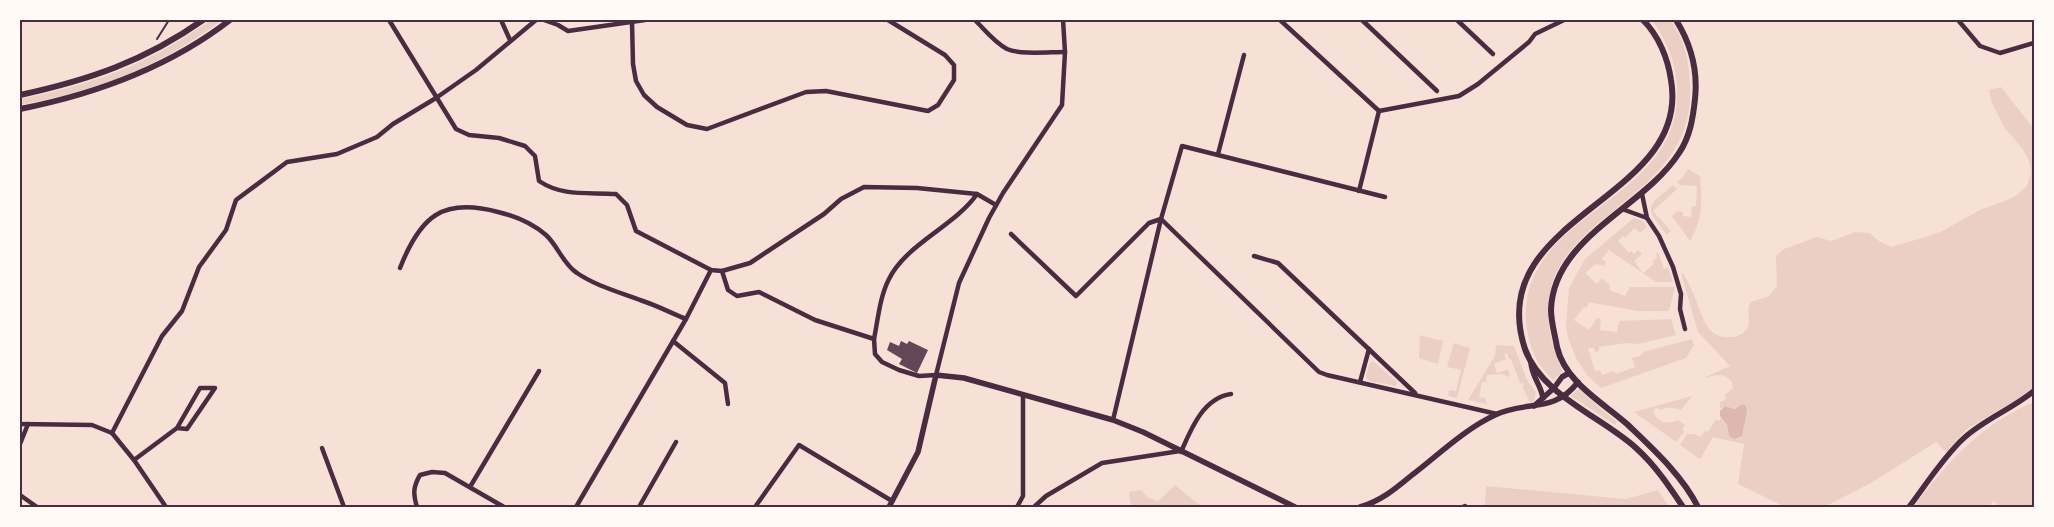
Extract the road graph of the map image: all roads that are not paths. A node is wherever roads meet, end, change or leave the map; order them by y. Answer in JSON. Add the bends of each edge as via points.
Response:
{"nodes":[{"id":1,"x":204,"y":20,"type":"edge"},
{"id":2,"x":230,"y":20,"type":"edge"},
{"id":3,"x":390,"y":20,"type":"edge"},
{"id":4,"x":500,"y":20,"type":"edge"},
{"id":5,"x":536,"y":20,"type":"edge"},
{"id":6,"x":544,"y":20,"type":"edge"},
{"id":7,"x":645,"y":20,"type":"edge"},
{"id":8,"x":888,"y":20,"type":"edge"},
{"id":9,"x":975,"y":20,"type":"edge"},
{"id":10,"x":1064,"y":20,"type":"edge"},
{"id":11,"x":1280,"y":20,"type":"edge"},
{"id":12,"x":1362,"y":20,"type":"edge"},
{"id":13,"x":1457,"y":20,"type":"edge"},
{"id":14,"x":1564,"y":20,"type":"edge"},
{"id":15,"x":1643,"y":20,"type":"edge"},
{"id":16,"x":1676,"y":20,"type":"edge"},
{"id":17,"x":1958,"y":20,"type":"edge"},
{"id":18,"x":558,"y":22,"type":"edge"},
{"id":19,"x":632,"y":22,"type":"junction"},
{"id":20,"x":510,"y":40,"type":"junction"},
{"id":21,"x":2034,"y":43,"type":"edge"},
{"id":22,"x":1065,"y":52,"type":"junction"},
{"id":23,"x":1492,"y":54,"type":"dead end"},
{"id":24,"x":1244,"y":55,"type":"dead end"},
{"id":25,"x":1436,"y":91,"type":"dead end"},
{"id":26,"x":20,"y":94,"type":"edge"},
{"id":27,"x":436,"y":98,"type":"junction"},
{"id":28,"x":20,"y":109,"type":"edge"},
{"id":29,"x":1379,"y":111,"type":"junction"},
{"id":30,"x":1218,"y":154,"type":"junction"},
{"id":31,"x":1359,"y":191,"type":"junction"},
{"id":32,"x":977,"y":194,"type":"junction"},
{"id":33,"x":1642,"y":194,"type":"junction"},
{"id":34,"x":1385,"y":197,"type":"dead end"},
{"id":35,"x":996,"y":205,"type":"junction"},
{"id":36,"x":1622,"y":209,"type":"junction"},
{"id":37,"x":1647,"y":218,"type":"junction"},
{"id":38,"x":1161,"y":219,"type":"junction"},
{"id":39,"x":1011,"y":234,"type":"dead end"},
{"id":40,"x":1254,"y":256,"type":"dead end"},
{"id":41,"x":400,"y":268,"type":"dead end"},
{"id":42,"x":711,"y":270,"type":"junction"},
{"id":43,"x":722,"y":271,"type":"junction"},
{"id":44,"x":686,"y":319,"type":"junction"},
{"id":45,"x":1685,"y":329,"type":"dead end"},
{"id":46,"x":874,"y":339,"type":"junction"},
{"id":47,"x":673,"y":341,"type":"junction"},
{"id":48,"x":1368,"y":348,"type":"junction"},
{"id":49,"x":1531,"y":362,"type":"junction"},
{"id":50,"x":539,"y":371,"type":"dead end"},
{"id":51,"x":1570,"y":373,"type":"junction"},
{"id":52,"x":936,"y":375,"type":"junction"},
{"id":53,"x":1360,"y":382,"type":"junction"},
{"id":54,"x":1578,"y":382,"type":"junction"},
{"id":55,"x":1554,"y":388,"type":"junction"},
{"id":56,"x":2034,"y":391,"type":"edge"},
{"id":57,"x":1231,"y":394,"type":"dead end"},
{"id":58,"x":1416,"y":394,"type":"junction"},
{"id":59,"x":1023,"y":395,"type":"junction"},
{"id":60,"x":1562,"y":395,"type":"junction"},
{"id":61,"x":1543,"y":398,"type":"junction"},
{"id":62,"x":728,"y":404,"type":"dead end"},
{"id":63,"x":1534,"y":406,"type":"junction"},
{"id":64,"x":1497,"y":414,"type":"junction"},
{"id":65,"x":1113,"y":420,"type":"junction"},
{"id":66,"x":20,"y":424,"type":"edge"},
{"id":67,"x":28,"y":424,"type":"junction"},
{"id":68,"x":177,"y":428,"type":"junction"},
{"id":69,"x":112,"y":433,"type":"junction"},
{"id":70,"x":676,"y":442,"type":"dead end"},
{"id":71,"x":20,"y":444,"type":"edge"},
{"id":72,"x":322,"y":448,"type":"dead end"},
{"id":73,"x":1180,"y":451,"type":"junction"},
{"id":74,"x":134,"y":460,"type":"junction"},
{"id":75,"x":470,"y":486,"type":"junction"},
{"id":76,"x":20,"y":495,"type":"edge"},
{"id":77,"x":891,"y":504,"type":"edge"},
{"id":78,"x":36,"y":507,"type":"edge"},
{"id":79,"x":166,"y":507,"type":"edge"},
{"id":80,"x":344,"y":507,"type":"edge"},
{"id":81,"x":417,"y":507,"type":"edge"},
{"id":82,"x":504,"y":507,"type":"edge"},
{"id":83,"x":576,"y":507,"type":"edge"},
{"id":84,"x":639,"y":507,"type":"edge"},
{"id":85,"x":755,"y":507,"type":"edge"},
{"id":86,"x":1017,"y":507,"type":"edge"},
{"id":87,"x":1034,"y":507,"type":"edge"},
{"id":88,"x":1295,"y":507,"type":"edge"},
{"id":89,"x":1360,"y":507,"type":"edge"},
{"id":90,"x":1683,"y":507,"type":"edge"},
{"id":91,"x":1698,"y":507,"type":"edge"},
{"id":92,"x":1909,"y":507,"type":"edge"}],
"edges":[{"from":1,"to":26,"type":"main road","via":[[164,46],[112,70],[61,86]]},
{"from":2,"to":28,"type":"main road","via":[[158,66],[64,100]]},
{"from":3,"to":27,"type":"street"},
{"from":4,"to":20,"type":"street"},
{"from":5,"to":20,"type":"street"},
{"from":6,"to":18,"type":"street"},
{"from":7,"to":19,"type":"street"},
{"from":8,"to":19,"type":"street","via":[[945,55],[954,66],[954,80],[938,105],[928,111],[834,92],[806,92],[707,129],[687,125],[666,114],[644,95],[636,80],[633,64]]},
{"from":9,"to":22,"type":"street","via":[[996,42],[1008,49]]},
{"from":10,"to":22,"type":"street"},
{"from":11,"to":29,"type":"street"},
{"from":12,"to":25,"type":"street"},
{"from":13,"to":23,"type":"street"},
{"from":14,"to":29,"type":"street","via":[[1535,34],[1478,84],[1459,96]]},
{"from":15,"to":49,"type":"main road","via":[[1668,62],[1672,85],[1668,123],[1652,154],[1635,173],[1575,221],[1536,261],[1524,286],[1520,324]]},
{"from":16,"to":33,"type":"main road","via":[[1687,39],[1695,74],[1691,129],[1662,176]]},
{"from":17,"to":21,"type":"street","via":[[1980,46],[2000,54]]},
{"from":18,"to":19,"type":"street","via":[[568,30]]},
{"from":20,"to":27,"type":"street","via":[[476,70]]},
{"from":22,"to":35,"type":"street","via":[[1062,105]]},
{"from":24,"to":30,"type":"street"},
{"from":27,"to":42,"type":"street","via":[[456,129],[469,135],[500,138],[525,146],[535,156],[539,181],[550,188],[562,192],[616,194],[627,205],[636,230]]},
{"from":27,"to":69,"type":"street","via":[[364,144],[337,154],[288,162],[236,200],[226,230],[199,267],[182,311],[162,336]]},
{"from":29,"to":31,"type":"street"},
{"from":30,"to":31,"type":"street"},
{"from":30,"to":38,"type":"street","via":[[1182,146]]},
{"from":31,"to":34,"type":"street"},
{"from":32,"to":35,"type":"street"},
{"from":32,"to":43,"type":"street","via":[[864,187],[841,199],[750,263]]},
{"from":32,"to":46,"type":"street","via":[[962,212],[897,266],[888,280]]},
{"from":33,"to":36,"type":"main road"},
{"from":33,"to":37,"type":"street"},
{"from":35,"to":52,"type":"street","via":[[959,283]]},
{"from":36,"to":37,"type":"street"},
{"from":36,"to":51,"type":"main road","via":[[1578,247],[1557,283],[1551,308],[1552,319],[1558,350]]},
{"from":37,"to":45,"type":"street","via":[[1670,257],[1681,294],[1680,309]]},
{"from":38,"to":39,"type":"street","via":[[1149,223],[1076,296]]},
{"from":38,"to":53,"type":"street","via":[[1319,372]]},
{"from":38,"to":65,"type":"street"},
{"from":40,"to":48,"type":"street","via":[[1278,262]]},
{"from":41,"to":44,"type":"street","via":[[411,242],[438,213],[456,207],[488,209],[540,230],[553,242],[568,266],[585,278]]},
{"from":42,"to":43,"type":"street"},
{"from":42,"to":44,"type":"street"},
{"from":43,"to":46,"type":"street","via":[[728,290],[737,296],[759,292],[815,320]]},
{"from":44,"to":47,"type":"street"},
{"from":46,"to":52,"type":"street","via":[[875,354],[882,362],[919,376]]},
{"from":47,"to":62,"type":"street","via":[[725,383]]},
{"from":47,"to":83,"type":"street"},
{"from":48,"to":53,"type":"street"},
{"from":48,"to":58,"type":"street"},
{"from":49,"to":55,"type":"main road"},
{"from":49,"to":61,"type":"street","via":[[1532,373]]},
{"from":50,"to":75,"type":"street"},
{"from":51,"to":54,"type":"main road"},
{"from":51,"to":55,"type":"street","via":[[1562,377]]},
{"from":52,"to":59,"type":"street","via":[[964,378]]},
{"from":52,"to":77,"type":"street","via":[[918,452]]},
{"from":53,"to":58,"type":"street"},
{"from":54,"to":60,"type":"street"},
{"from":54,"to":91,"type":"main road","via":[[1669,466]]},
{"from":55,"to":60,"type":"main road"},
{"from":55,"to":61,"type":"street"},
{"from":56,"to":92,"type":"street","via":[[1963,439]]},
{"from":57,"to":73,"type":"street","via":[[1218,399],[1201,413]]},
{"from":58,"to":64,"type":"street"},
{"from":59,"to":65,"type":"street"},
{"from":59,"to":86,"type":"street","via":[[1023,496]]},
{"from":60,"to":63,"type":"street","via":[[1550,404]]},
{"from":60,"to":90,"type":"main road","via":[[1636,448],[1670,486]]},
{"from":61,"to":63,"type":"street"},
{"from":63,"to":64,"type":"street"},
{"from":64,"to":89,"type":"street","via":[[1460,437],[1390,493]]},
{"from":65,"to":73,"type":"street"},
{"from":66,"to":67,"type":"street"},
{"from":67,"to":69,"type":"street","via":[[92,425]]},
{"from":67,"to":71,"type":"street"},
{"from":68,"to":68,"type":"street","via":[[187,430],[215,388],[200,388]]},
{"from":68,"to":74,"type":"street"},
{"from":69,"to":74,"type":"street"},
{"from":70,"to":84,"type":"street"},
{"from":72,"to":80,"type":"street"},
{"from":73,"to":87,"type":"street","via":[[1102,463],[1046,496]]},
{"from":73,"to":88,"type":"street"},
{"from":74,"to":79,"type":"street"},
{"from":75,"to":81,"type":"street","via":[[445,473],[432,472],[420,476],[414,484]]},
{"from":75,"to":82,"type":"street"},
{"from":76,"to":78,"type":"street"},
{"from":77,"to":85,"type":"street","via":[[798,445]]}]}
